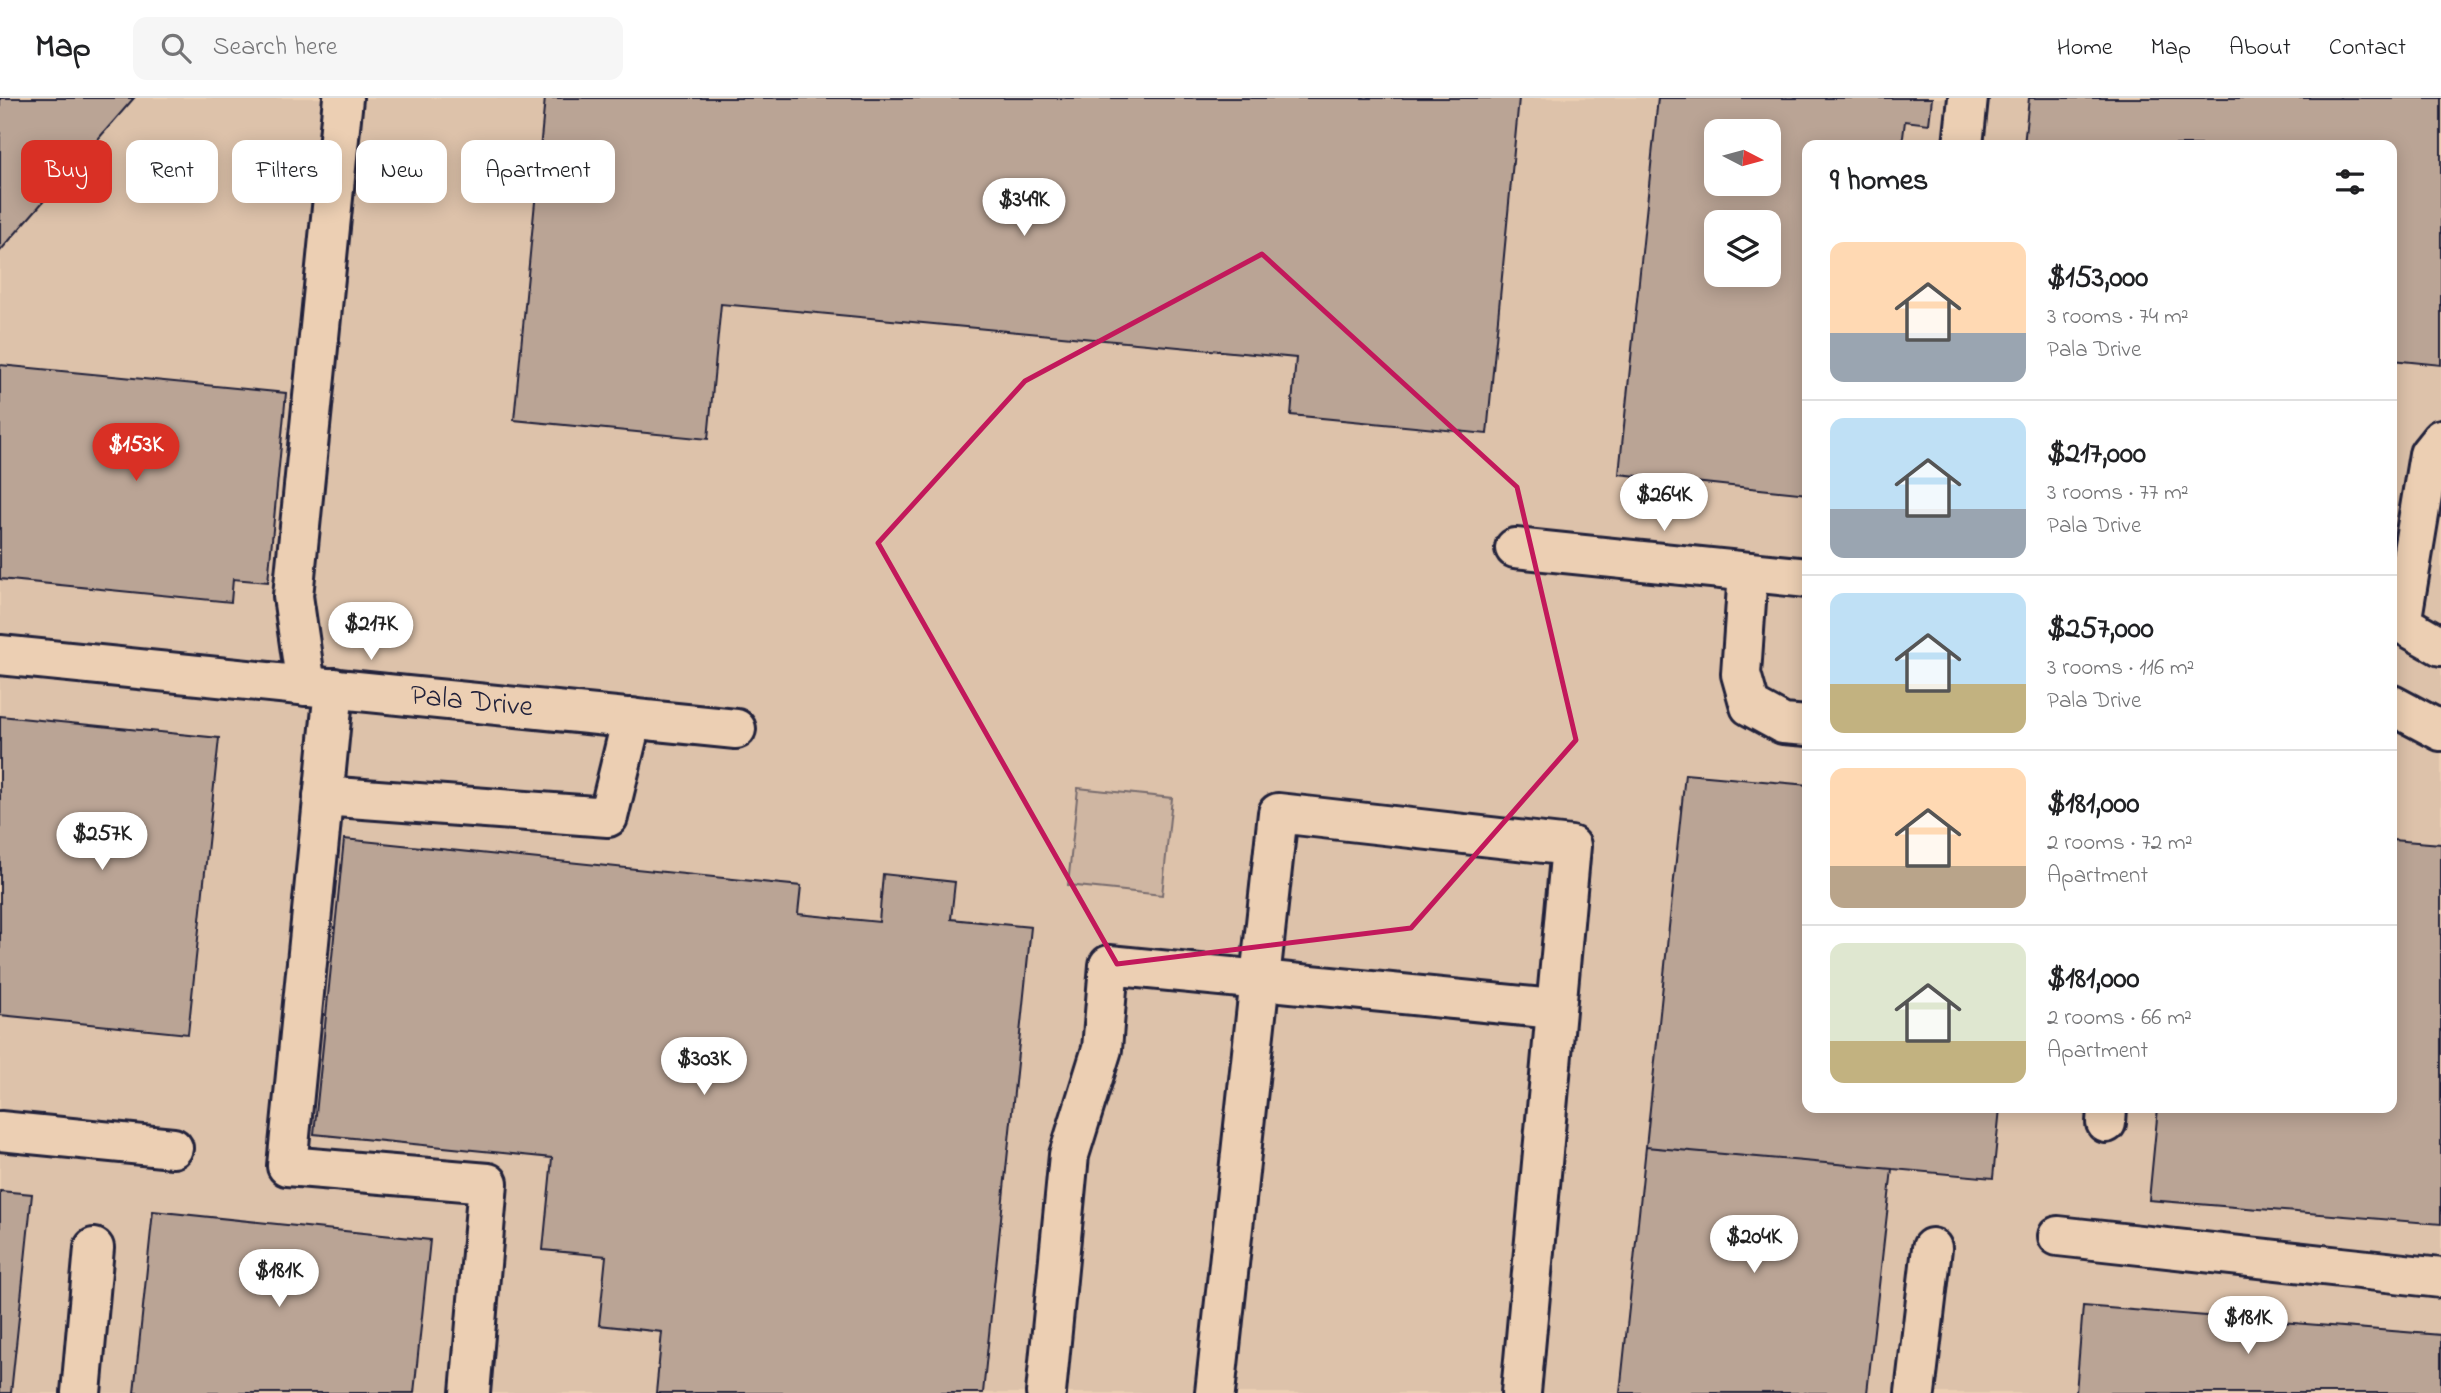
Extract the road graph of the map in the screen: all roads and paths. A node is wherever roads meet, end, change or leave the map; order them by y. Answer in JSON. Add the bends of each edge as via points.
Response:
{"nodes":[{"id":1,"x":343,"y":98,"type":"edge"},
{"id":2,"x":1968,"y":98,"type":"edge"},
{"id":3,"x":1964,"y":140,"type":"edge"},
{"id":4,"x":2441,"y":439,"type":"edge"},
{"id":5,"x":1515,"y":548,"type":"dead end"},
{"id":6,"x":1748,"y":572,"type":"junction"},
{"id":7,"x":1802,"y":577,"type":"edge"},
{"id":8,"x":2397,"y":621,"type":"edge"},
{"id":9,"x":2441,"y":646,"type":"edge"},
{"id":10,"x":0,"y":655,"type":"edge"},
{"id":11,"x":320,"y":687,"type":"junction"},
{"id":12,"x":2397,"y":708,"type":"edge"},
{"id":13,"x":632,"y":718,"type":"junction"},
{"id":14,"x":1802,"y":726,"type":"edge"},
{"id":15,"x":736,"y":729,"type":"dead end"},
{"id":16,"x":2441,"y":731,"type":"edge"},
{"id":17,"x":323,"y":796,"type":"junction"},
{"id":18,"x":1261,"y":980,"type":"junction"},
{"id":19,"x":1554,"y":1009,"type":"junction"},
{"id":20,"x":0,"y":1131,"type":"edge"},
{"id":21,"x":173,"y":1148,"type":"dead end"},
{"id":22,"x":2058,"y":1236,"type":"dead end"},
{"id":23,"x":94,"y":1248,"type":"dead end"},
{"id":24,"x":1932,"y":1248,"type":"dead end"},
{"id":25,"x":2441,"y":1278,"type":"edge"},
{"id":26,"x":81,"y":1393,"type":"edge"},
{"id":27,"x":470,"y":1393,"type":"edge"},
{"id":28,"x":1046,"y":1393,"type":"edge"},
{"id":29,"x":1215,"y":1393,"type":"edge"},
{"id":30,"x":1521,"y":1393,"type":"edge"},
{"id":31,"x":1915,"y":1393,"type":"edge"}],
"edges":[{"from":1,"to":11,"type":"street","via":[[293,596]]},
{"from":2,"to":3,"type":"street"},
{"from":4,"to":8,"type":"street","via":[[2429,454]]},
{"from":5,"to":6,"type":"street"},
{"from":6,"to":7,"type":"street"},
{"from":6,"to":14,"type":"street","via":[[1741,674],[1750,706],[1783,724]]},
{"from":8,"to":9,"type":"street"},
{"from":10,"to":11,"type":"street","name":"Pala Drive"},
{"from":11,"to":13,"type":"street","name":"Pala Drive"},
{"from":11,"to":17,"type":"street"},
{"from":12,"to":16,"type":"street"},
{"from":13,"to":15,"type":"street","name":"Pala Drive"},
{"from":13,"to":17,"type":"street","via":[[608,817]]},
{"from":17,"to":27,"type":"street","via":[[287,1166],[488,1183]]},
{"from":18,"to":19,"type":"street"},
{"from":18,"to":19,"type":"street","via":[[1278,813],[1571,846]]},
{"from":18,"to":28,"type":"street","via":[[1109,965],[1102,1049],[1069,1155]]},
{"from":18,"to":29,"type":"street"},
{"from":19,"to":30,"type":"street"},
{"from":20,"to":21,"type":"street"},
{"from":22,"to":25,"type":"street"},
{"from":23,"to":26,"type":"street"},
{"from":24,"to":31,"type":"street"}]}
